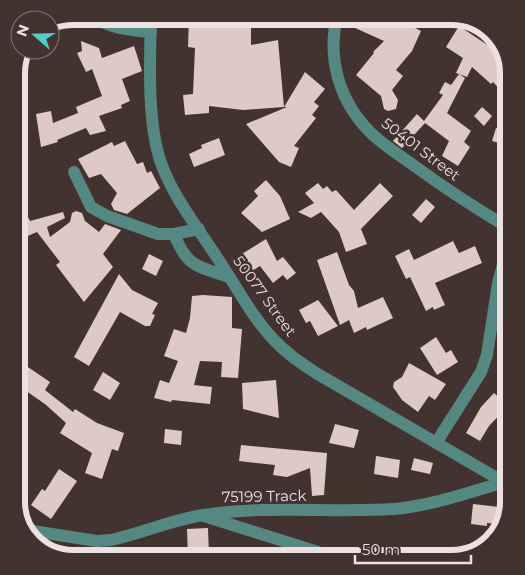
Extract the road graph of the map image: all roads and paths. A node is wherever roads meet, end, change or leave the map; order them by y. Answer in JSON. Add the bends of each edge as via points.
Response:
{"nodes":[{"id":1,"x":104,"y":25,"type":"edge"},
{"id":2,"x":151,"y":25,"type":"edge"},
{"id":3,"x":334,"y":25,"type":"edge"},
{"id":4,"x":151,"y":32,"type":"junction"},
{"id":5,"x":74,"y":172,"type":"dead end"},
{"id":6,"x":500,"y":223,"type":"edge"},
{"id":7,"x":199,"y":229,"type":"junction"},
{"id":8,"x":174,"y":234,"type":"junction"},
{"id":9,"x":500,"y":276,"type":"edge"},
{"id":10,"x":230,"y":277,"type":"junction"},
{"id":11,"x":436,"y":443,"type":"junction"},
{"id":12,"x":500,"y":479,"type":"edge"},
{"id":13,"x":500,"y":485,"type":"edge"},
{"id":14,"x":201,"y":515,"type":"junction"},
{"id":15,"x":35,"y":531,"type":"edge"},
{"id":16,"x":312,"y":550,"type":"edge"}],
"edges":[{"from":1,"to":4,"type":"street","via":[[120,30]]},
{"from":2,"to":4,"type":"street","name":"50077 Street"},
{"from":3,"to":6,"type":"street","name":"50401 Street","via":[[333,62],[344,95],[370,133],[461,199]]},
{"from":4,"to":7,"type":"street","name":"50077 Street","via":[[152,118],[156,142],[170,185]]},
{"from":5,"to":8,"type":"street","via":[[88,203],[96,210],[149,232]]},
{"from":7,"to":8,"type":"street"},
{"from":7,"to":10,"type":"street","name":"50077 Street"},
{"from":8,"to":10,"type":"street","via":[[187,260]]},
{"from":9,"to":11,"type":"street","via":[[487,355],[481,372]]},
{"from":10,"to":11,"type":"street","name":"50077 Street","via":[[274,340],[293,359]]},
{"from":11,"to":12,"type":"street","name":"50077 Street"},
{"from":13,"to":14,"type":"street","name":"75199 Track","via":[[394,509],[239,511]]},
{"from":14,"to":15,"type":"street","name":"75199 Track","via":[[128,536],[97,541]]},
{"from":14,"to":16,"type":"street"}]}
